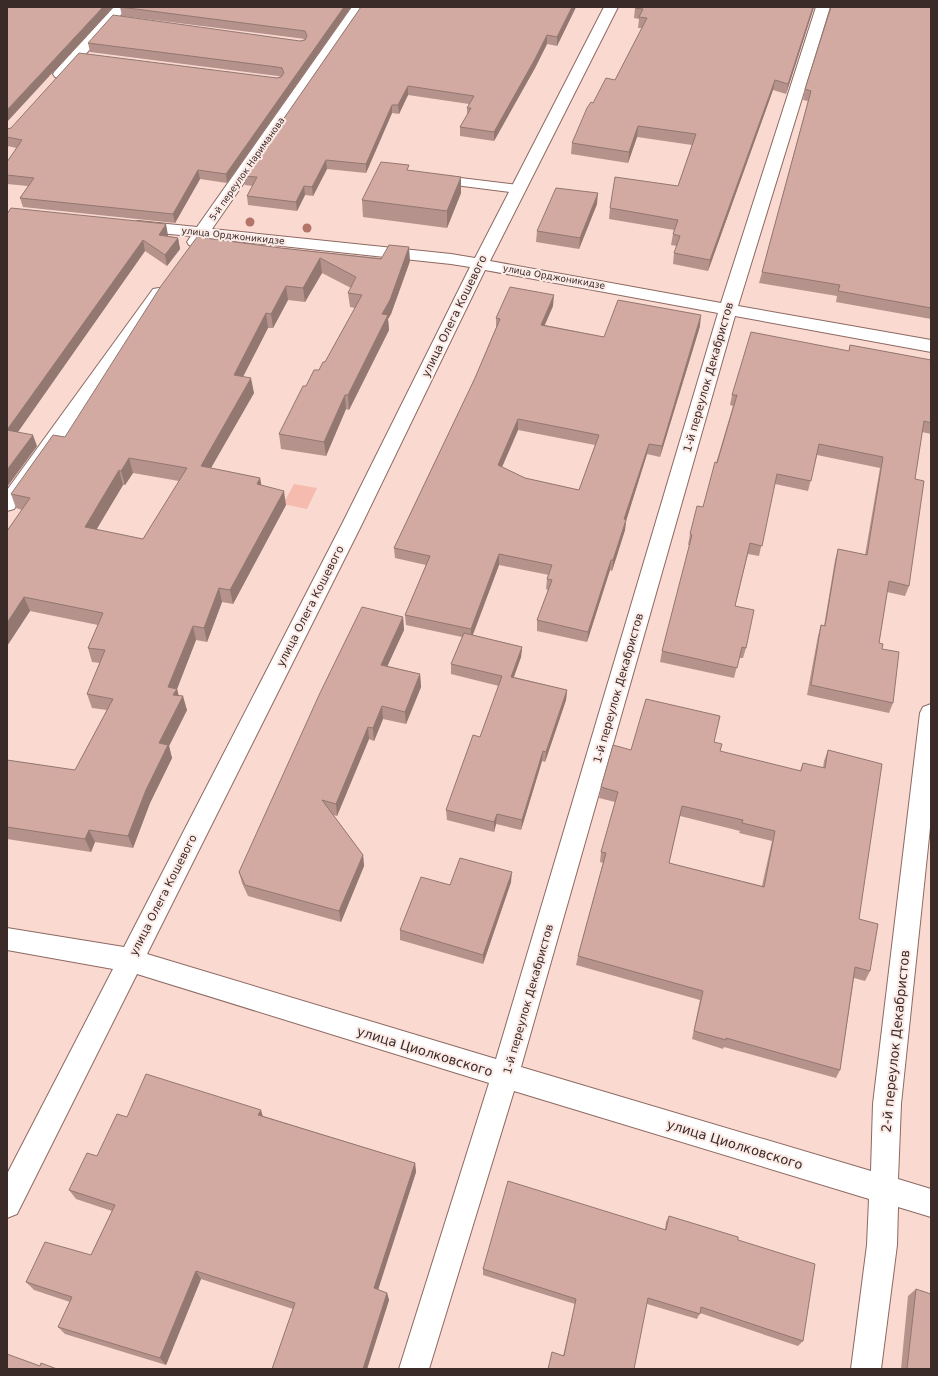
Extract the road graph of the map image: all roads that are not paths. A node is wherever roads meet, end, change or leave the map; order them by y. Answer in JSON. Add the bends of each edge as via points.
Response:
{"nodes":[{"id":1,"x":121,"y":7,"type":"edge"},
{"id":2,"x":359,"y":7,"type":"edge"},
{"id":3,"x":611,"y":7,"type":"edge"},
{"id":4,"x":823,"y":7,"type":"edge"},
{"id":5,"x":110,"y":19,"type":"junction"},
{"id":6,"x":126,"y":21,"type":"edge"},
{"id":7,"x":77,"y":56,"type":"junction"},
{"id":8,"x":93,"y":58,"type":"edge"},
{"id":9,"x":52,"y":83,"type":"edge"},
{"id":10,"x":427,"y":177,"type":"edge"},
{"id":11,"x":518,"y":189,"type":"junction"},
{"id":12,"x":124,"y":224,"type":"edge"},
{"id":13,"x":202,"y":232,"type":"junction"},
{"id":14,"x":184,"y":258,"type":"edge"},
{"id":15,"x":480,"y":264,"type":"junction"},
{"id":16,"x":170,"y":278,"type":"edge"},
{"id":17,"x":728,"y":309,"type":"junction"},
{"id":18,"x":931,"y":346,"type":"edge"},
{"id":19,"x":7,"y":504,"type":"edge"},
{"id":20,"x":931,"y":713,"type":"edge"},
{"id":21,"x":7,"y":939,"type":"edge"},
{"id":22,"x":130,"y":960,"type":"junction"},
{"id":23,"x":505,"y":1075,"type":"junction"},
{"id":24,"x":883,"y":1189,"type":"junction"},
{"id":25,"x":931,"y":1203,"type":"edge"},
{"id":26,"x":7,"y":1204,"type":"edge"},
{"id":27,"x":414,"y":1369,"type":"edge"},
{"id":28,"x":866,"y":1369,"type":"edge"}],
"edges":[{"from":1,"to":5,"type":"street"},
{"from":2,"to":13,"type":"street","name":"5-й переулок Нариманова"},
{"from":3,"to":11,"type":"street","name":"улица Олега Кошевого"},
{"from":4,"to":17,"type":"street","name":"1-й переулок Декабристов"},
{"from":5,"to":6,"type":"lane"},
{"from":5,"to":7,"type":"street"},
{"from":7,"to":8,"type":"lane"},
{"from":7,"to":9,"type":"street"},
{"from":10,"to":11,"type":"lane"},
{"from":11,"to":15,"type":"street","name":"улица Олега Кошевого"},
{"from":12,"to":13,"type":"street","name":"улица Орджоникидзе"},
{"from":13,"to":14,"type":"street","name":"5-й переулок Нариманова"},
{"from":13,"to":15,"type":"street","name":"улица Орджоникидзе"},
{"from":15,"to":17,"type":"street","name":"улица Орджоникидзе"},
{"from":15,"to":22,"type":"street","name":"улица Олега Кошевого","via":[[348,531]]},
{"from":16,"to":19,"type":"street"},
{"from":17,"to":18,"type":"street","name":"улица Орджоникидзе"},
{"from":17,"to":23,"type":"street","name":"1-й переулок Декабристов"},
{"from":20,"to":24,"type":"street","name":"2-й переулок Декабристов","via":[[887,1104]]},
{"from":21,"to":22,"type":"street","name":"улица Циолковского"},
{"from":22,"to":23,"type":"street","name":"улица Циолковского"},
{"from":22,"to":26,"type":"street","name":"улица Олега Кошевого"},
{"from":23,"to":24,"type":"street","name":"улица Циолковского"},
{"from":23,"to":27,"type":"street","name":"1-й переулок Декабристов"},
{"from":24,"to":25,"type":"street","name":"улица Циолковского"},
{"from":24,"to":28,"type":"street","name":"2-й переулок Декабристов","via":[[882,1245]]}]}
